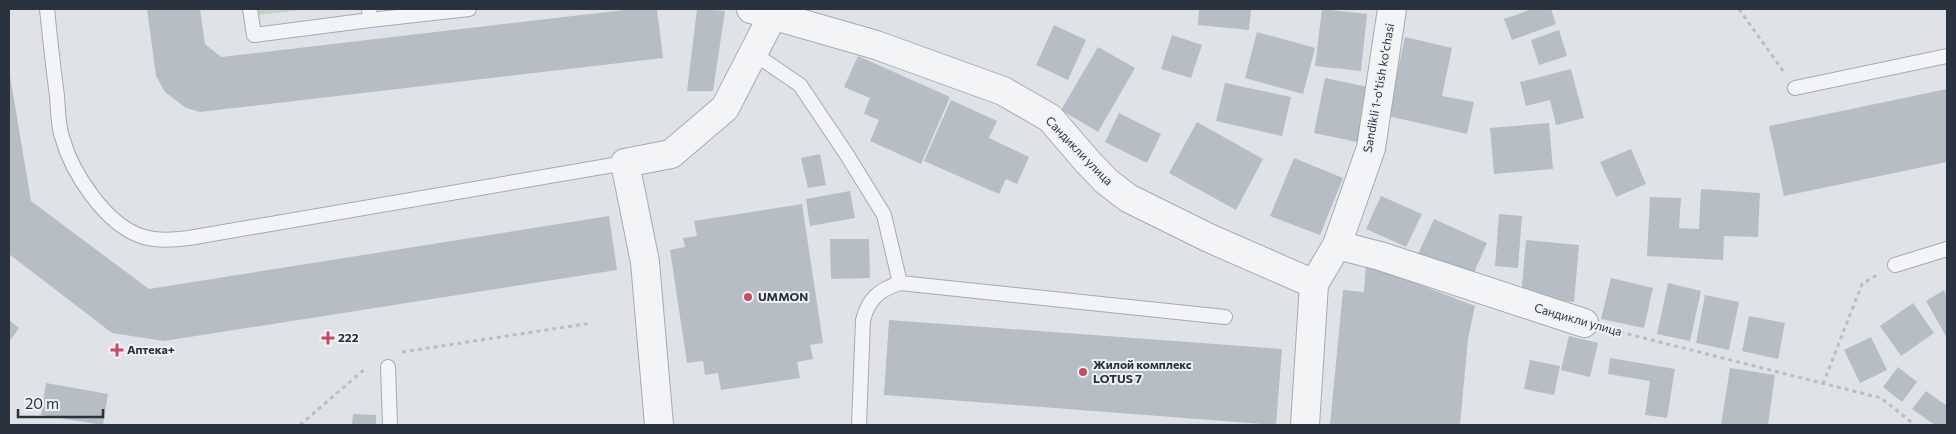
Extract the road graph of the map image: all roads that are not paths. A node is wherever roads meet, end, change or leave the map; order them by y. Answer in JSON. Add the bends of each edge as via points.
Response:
{"nodes":[{"id":1,"x":47,"y":9,"type":"edge"},
{"id":2,"x":250,"y":9,"type":"edge"},
{"id":3,"x":469,"y":9,"type":"edge"},
{"id":4,"x":1392,"y":9,"type":"edge"},
{"id":5,"x":766,"y":11,"type":"edge"},
{"id":6,"x":369,"y":14,"type":"edge"},
{"id":7,"x":754,"y":53,"type":"junction"},
{"id":8,"x":1947,"y":56,"type":"edge"},
{"id":9,"x":1795,"y":88,"type":"road end"},
{"id":10,"x":625,"y":163,"type":"junction"},
{"id":11,"x":1337,"y":245,"type":"junction"},
{"id":12,"x":1947,"y":249,"type":"edge"},
{"id":13,"x":1895,"y":265,"type":"road end"},
{"id":14,"x":900,"y":283,"type":"junction"},
{"id":15,"x":1314,"y":284,"type":"junction"},
{"id":16,"x":1225,"y":316,"type":"dead end"},
{"id":17,"x":1584,"y":323,"type":"road end"},
{"id":18,"x":388,"y":367,"type":"dead end"},
{"id":19,"x":390,"y":425,"type":"edge"},
{"id":20,"x":659,"y":425,"type":"edge"},
{"id":21,"x":859,"y":425,"type":"edge"},
{"id":22,"x":1305,"y":425,"type":"edge"}],
"edges":[{"from":1,"to":10,"type":"lane","via":[[61,136],[69,158],[108,214],[125,228],[145,237],[166,240],[189,238]]},
{"from":2,"to":6,"type":"lane","via":[[254,36]]},
{"from":3,"to":6,"type":"lane"},
{"from":4,"to":11,"type":"street","name":"Sandikli 1-o'tish ko'chasi","via":[[1371,148]]},
{"from":5,"to":7,"type":"street"},
{"from":5,"to":15,"type":"street","name":"Сандикли улица","via":[[876,45],[1003,91],[1050,118],[1106,181],[1128,198]]},
{"from":7,"to":10,"type":"street","via":[[726,108],[671,154]]},
{"from":7,"to":14,"type":"lane","via":[[800,85],[847,155],[884,215]]},
{"from":8,"to":9,"type":"lane"},
{"from":10,"to":20,"type":"street","via":[[644,262]]},
{"from":11,"to":15,"type":"street","name":"Sandikli 1-o'tish ko'chasi"},
{"from":11,"to":17,"type":"street","name":"Сандикли улица"},
{"from":12,"to":13,"type":"lane"},
{"from":14,"to":16,"type":"lane"},
{"from":14,"to":21,"type":"lane","via":[[885,288],[866,307]]},
{"from":15,"to":22,"type":"street","name":"Sandikli 1-o'tish ko'chasi"},
{"from":18,"to":19,"type":"lane"}]}
